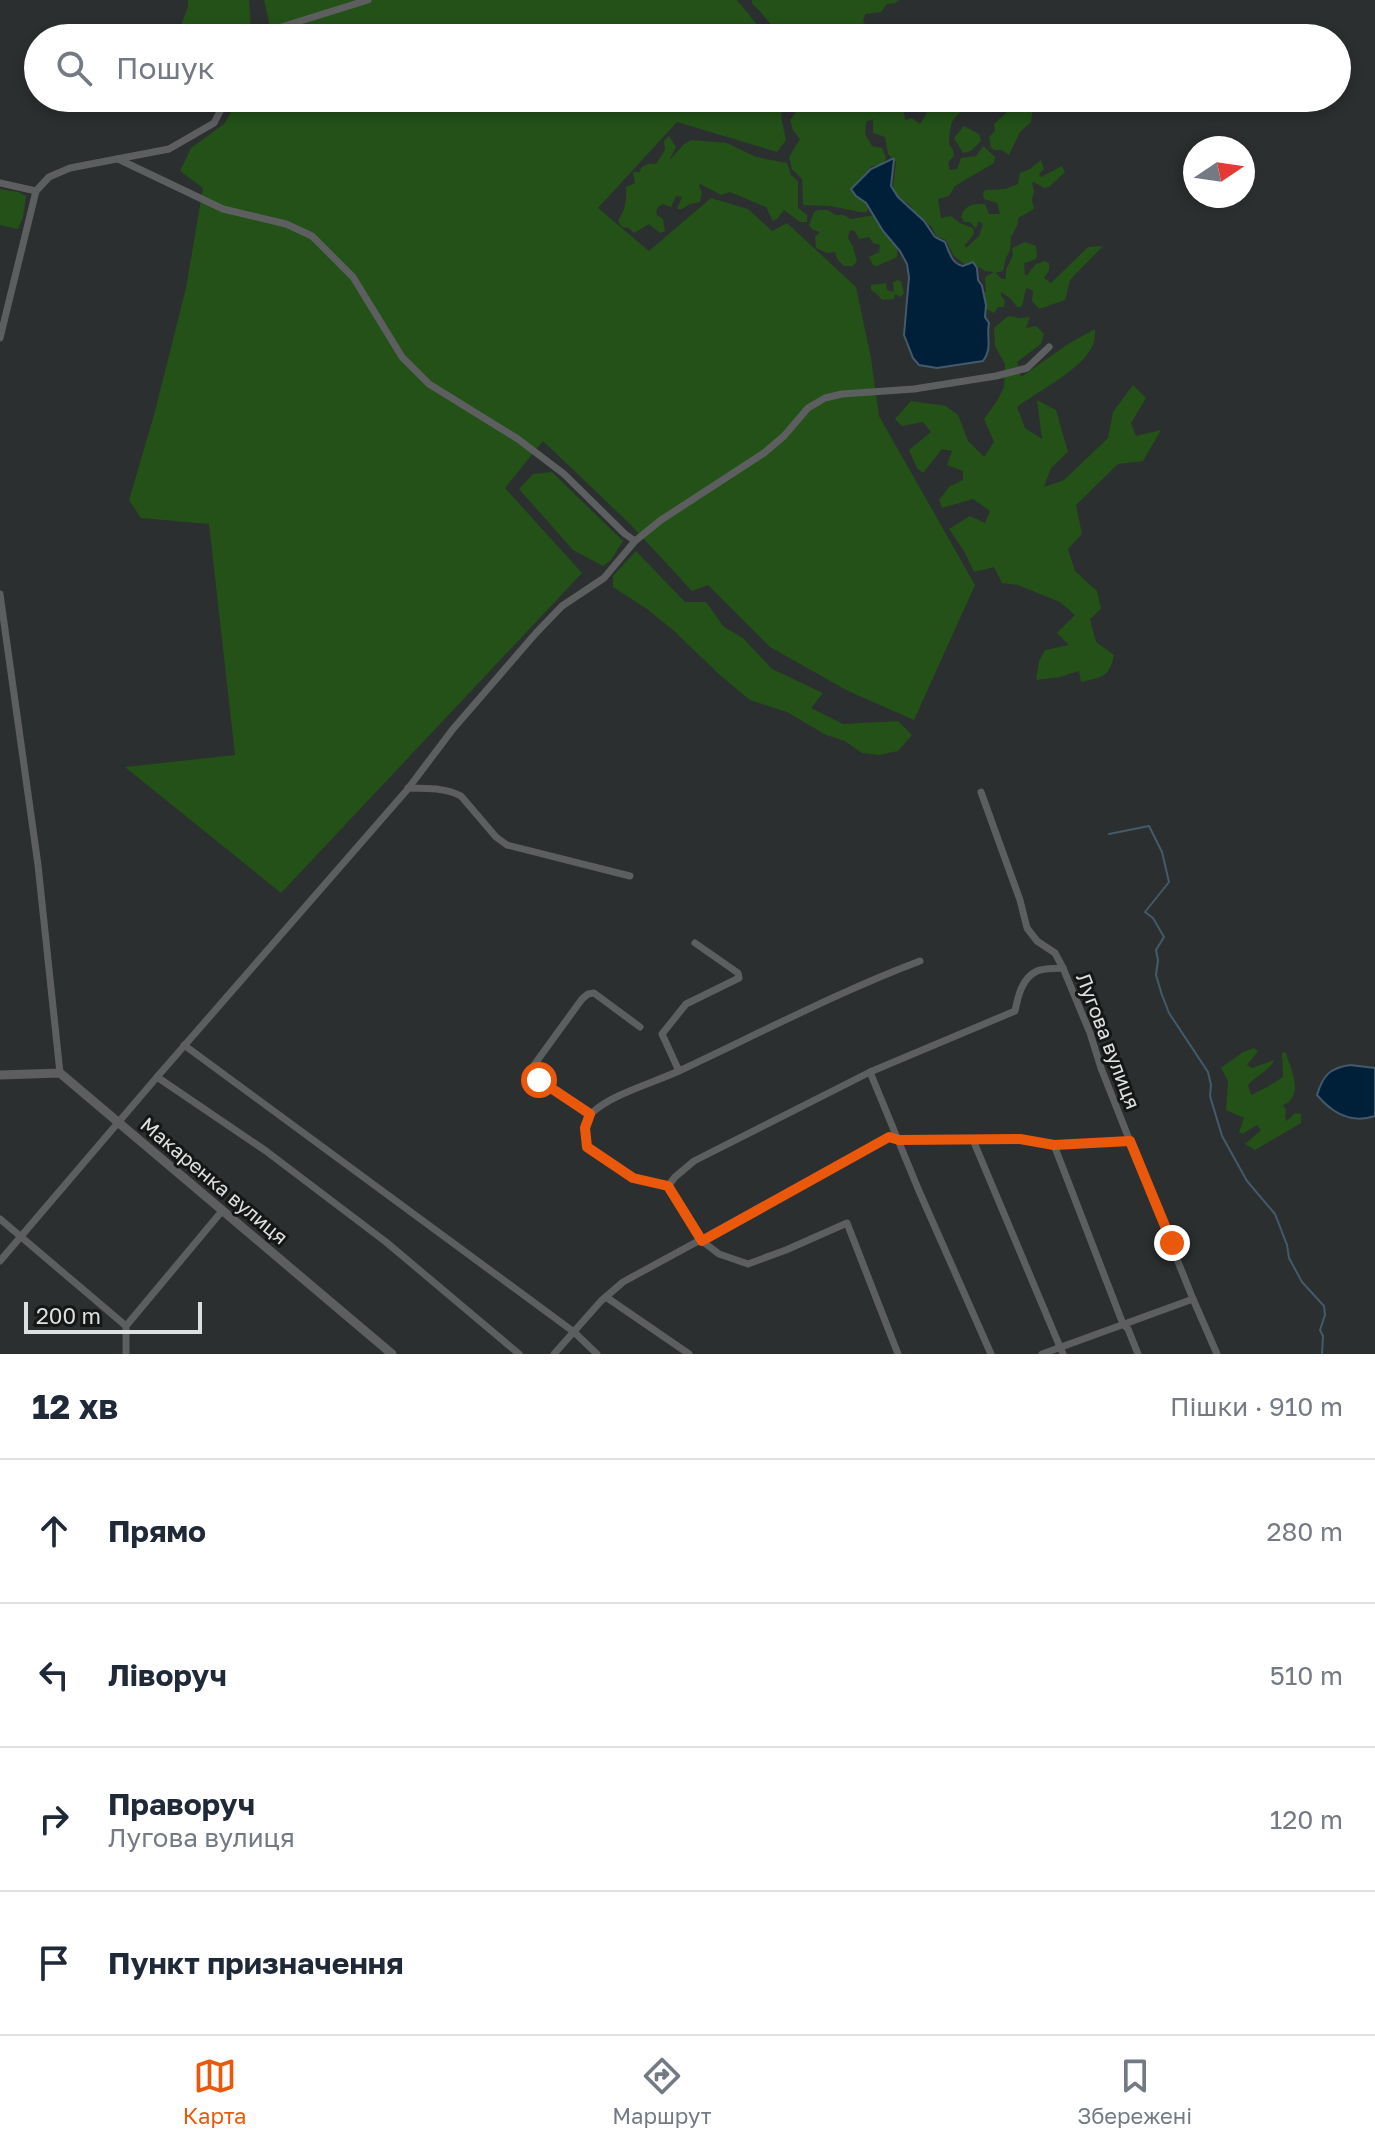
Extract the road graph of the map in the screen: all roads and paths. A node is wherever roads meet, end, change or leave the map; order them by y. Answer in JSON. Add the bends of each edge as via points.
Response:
{"nodes":[{"id":1,"x":368,"y":0,"type":"edge"},
{"id":2,"x":291,"y":24,"type":"edge"},
{"id":3,"x":220,"y":112,"type":"edge"},
{"id":4,"x":118,"y":159,"type":"junction"},
{"id":5,"x":0,"y":183,"type":"edge"},
{"id":6,"x":36,"y":191,"type":"junction"},
{"id":7,"x":0,"y":338,"type":"edge"},
{"id":8,"x":1049,"y":347,"type":"dead end"},
{"id":9,"x":635,"y":541,"type":"junction"},
{"id":10,"x":0,"y":594,"type":"edge"},
{"id":11,"x":408,"y":788,"type":"junction"},
{"id":12,"x":981,"y":792,"type":"dead end"},
{"id":13,"x":630,"y":876,"type":"dead end"},
{"id":14,"x":695,"y":943,"type":"dead end"},
{"id":15,"x":920,"y":961,"type":"dead end"},
{"id":16,"x":1063,"y":968,"type":"junction"},
{"id":17,"x":640,"y":1027,"type":"dead end"},
{"id":18,"x":184,"y":1045,"type":"junction"},
{"id":19,"x":679,"y":1071,"type":"junction"},
{"id":20,"x":870,"y":1072,"type":"junction"},
{"id":21,"x":60,"y":1073,"type":"junction"},
{"id":22,"x":0,"y":1075,"type":"edge"},
{"id":23,"x":157,"y":1077,"type":"junction"},
{"id":24,"x":590,"y":1114,"type":"junction"},
{"id":25,"x":118,"y":1123,"type":"junction"},
{"id":26,"x":899,"y":1140,"type":"junction"},
{"id":27,"x":973,"y":1140,"type":"junction"},
{"id":28,"x":1130,"y":1141,"type":"junction"},
{"id":29,"x":1054,"y":1145,"type":"junction"},
{"id":30,"x":668,"y":1186,"type":"junction"},
{"id":31,"x":222,"y":1211,"type":"junction"},
{"id":32,"x":0,"y":1219,"type":"edge"},
{"id":33,"x":22,"y":1237,"type":"junction"},
{"id":34,"x":702,"y":1241,"type":"junction"},
{"id":35,"x":0,"y":1261,"type":"edge"},
{"id":36,"x":606,"y":1297,"type":"junction"},
{"id":37,"x":1193,"y":1299,"type":"junction"},
{"id":38,"x":1123,"y":1324,"type":"junction"},
{"id":39,"x":126,"y":1326,"type":"junction"},
{"id":40,"x":574,"y":1332,"type":"junction"},
{"id":41,"x":1062,"y":1350,"type":"edge"},
{"id":42,"x":126,"y":1354,"type":"edge"},
{"id":43,"x":392,"y":1354,"type":"edge"},
{"id":44,"x":519,"y":1354,"type":"edge"},
{"id":45,"x":554,"y":1354,"type":"edge"},
{"id":46,"x":597,"y":1354,"type":"edge"},
{"id":47,"x":689,"y":1354,"type":"edge"},
{"id":48,"x":898,"y":1354,"type":"edge"},
{"id":49,"x":991,"y":1354,"type":"edge"},
{"id":50,"x":1042,"y":1354,"type":"edge"},
{"id":51,"x":1138,"y":1354,"type":"edge"},
{"id":52,"x":1217,"y":1354,"type":"edge"}],
"edges":[{"from":1,"to":2,"type":"street"},
{"from":3,"to":4,"type":"street","via":[[214,123],[169,149]]},
{"from":4,"to":6,"type":"street","via":[[70,168],[49,177]]},
{"from":4,"to":9,"type":"street","via":[[223,209],[312,236],[353,277],[402,357],[429,384],[564,474]]},
{"from":5,"to":6,"type":"street"},
{"from":6,"to":7,"type":"street"},
{"from":8,"to":9,"type":"street","via":[[1027,368],[996,376],[825,398],[764,453]]},
{"from":9,"to":11,"type":"street","via":[[604,578],[562,606],[536,633]]},
{"from":10,"to":21,"type":"street","via":[[38,865]]},
{"from":11,"to":13,"type":"street","via":[[461,796],[507,845]]},
{"from":11,"to":18,"type":"street"},
{"from":12,"to":16,"type":"street","name":"Лугова вулиця","via":[[1027,928],[1055,953]]},
{"from":14,"to":19,"type":"street","via":[[739,978],[686,1004],[662,1034]]},
{"from":15,"to":19,"type":"street"},
{"from":16,"to":20,"type":"street","via":[[1037,971],[1025,981],[1015,1011]]},
{"from":16,"to":28,"type":"street","name":"Лугова вулиця"},
{"from":17,"to":24,"type":"street","via":[[594,993],[588,994],[534,1065],[539,1080]]},
{"from":18,"to":23,"type":"street"},
{"from":18,"to":40,"type":"street"},
{"from":19,"to":24,"type":"street"},
{"from":20,"to":26,"type":"street"},
{"from":20,"to":30,"type":"street","via":[[694,1161]]},
{"from":21,"to":22,"type":"street"},
{"from":21,"to":25,"type":"street","name":"Макаренка вулиця"},
{"from":23,"to":25,"type":"street"},
{"from":23,"to":44,"type":"street","via":[[386,1242]]},
{"from":24,"to":30,"type":"street","via":[[587,1147],[633,1178]]},
{"from":25,"to":31,"type":"street","name":"Макаренка вулиця"},
{"from":25,"to":33,"type":"street"},
{"from":26,"to":27,"type":"street"},
{"from":26,"to":34,"type":"street","via":[[889,1137]]},
{"from":26,"to":49,"type":"street"},
{"from":27,"to":29,"type":"street"},
{"from":27,"to":41,"type":"street"},
{"from":28,"to":29,"type":"street"},
{"from":28,"to":37,"type":"street","name":"Лугова вулиця"},
{"from":29,"to":38,"type":"street"},
{"from":30,"to":34,"type":"street"},
{"from":31,"to":39,"type":"street"},
{"from":31,"to":43,"type":"street","name":"Макаренка вулиця"},
{"from":32,"to":33,"type":"street"},
{"from":33,"to":35,"type":"street"},
{"from":33,"to":39,"type":"street"},
{"from":34,"to":36,"type":"street","via":[[623,1282]]},
{"from":34,"to":48,"type":"street","via":[[719,1254],[748,1264],[847,1223]]},
{"from":36,"to":40,"type":"street"},
{"from":36,"to":47,"type":"street"},
{"from":37,"to":38,"type":"street"},
{"from":37,"to":52,"type":"street","name":"Лугова вулиця"},
{"from":38,"to":41,"type":"street"},
{"from":38,"to":51,"type":"street"},
{"from":39,"to":42,"type":"street"},
{"from":40,"to":45,"type":"street"},
{"from":40,"to":46,"type":"street"},
{"from":41,"to":50,"type":"street"}]}
